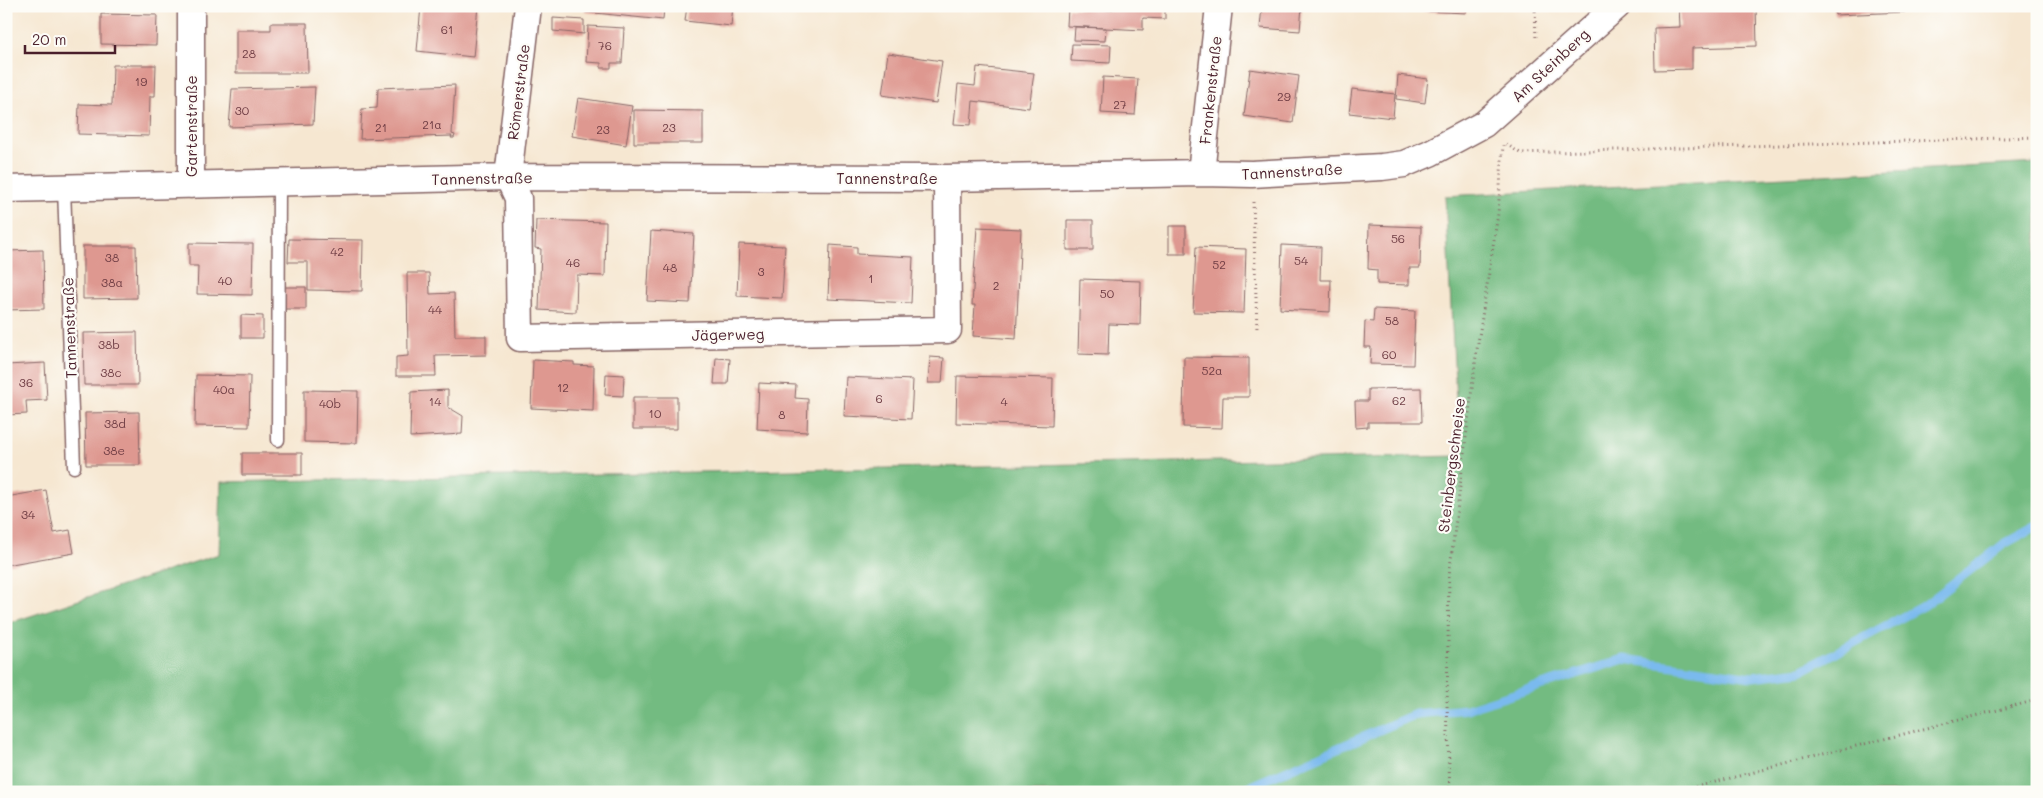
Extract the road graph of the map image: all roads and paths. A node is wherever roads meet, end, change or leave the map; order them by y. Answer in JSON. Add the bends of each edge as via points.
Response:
{"nodes":[{"id":1,"x":191,"y":6,"type":"edge"},
{"id":2,"x":528,"y":6,"type":"edge"},
{"id":3,"x":1219,"y":6,"type":"edge"},
{"id":4,"x":1617,"y":6,"type":"edge"},
{"id":5,"x":1484,"y":124,"type":"joint"},
{"id":6,"x":2037,"y":137,"type":"edge"},
{"id":7,"x":1201,"y":173,"type":"junction"},
{"id":8,"x":1252,"y":174,"type":"junction"},
{"id":9,"x":508,"y":177,"type":"junction"},
{"id":10,"x":947,"y":178,"type":"junction"},
{"id":11,"x":280,"y":183,"type":"junction"},
{"id":12,"x":191,"y":185,"type":"junction"},
{"id":13,"x":64,"y":188,"type":"junction"},
{"id":14,"x":6,"y":189,"type":"edge"},
{"id":15,"x":1257,"y":330,"type":"dead end"},
{"id":16,"x":278,"y":440,"type":"dead end"},
{"id":17,"x":74,"y":468,"type":"dead end"},
{"id":18,"x":2037,"y":700,"type":"edge"},
{"id":19,"x":1450,"y":792,"type":"edge"},
{"id":20,"x":1676,"y":792,"type":"edge"}],
"edges":[{"from":1,"to":12,"type":"street","name":"Gartenstraße"},
{"from":2,"to":9,"type":"street","name":"Römerstraße"},
{"from":3,"to":7,"type":"street","name":"Frankenstraße"},
{"from":4,"to":5,"type":"street","name":"Am Steinberg"},
{"from":5,"to":8,"type":"street","name":"Tannenstraße","via":[[1404,164]]},
{"from":6,"to":19,"type":"path","name":"Steinbergschneise","via":[[1520,153],[1503,142],[1498,214],[1476,356],[1449,576],[1447,705]]},
{"from":7,"to":8,"type":"street","name":"Tannenstraße"},
{"from":7,"to":10,"type":"street","name":"Tannenstraße"},
{"from":8,"to":15,"type":"path"},
{"from":9,"to":10,"type":"street","name":"Tannenstraße"},
{"from":9,"to":10,"type":"street","name":"Jägerweg","via":[[518,198],[520,338],[948,330]]},
{"from":9,"to":11,"type":"street","name":"Tannenstraße"},
{"from":11,"to":12,"type":"street","name":"Tannenstraße"},
{"from":11,"to":16,"type":"lane"},
{"from":12,"to":13,"type":"street","name":"Tannenstraße"},
{"from":13,"to":14,"type":"street","name":"Tannenstraße"},
{"from":13,"to":17,"type":"lane","name":"Tannenstraße"},
{"from":18,"to":20,"type":"path"}]}
